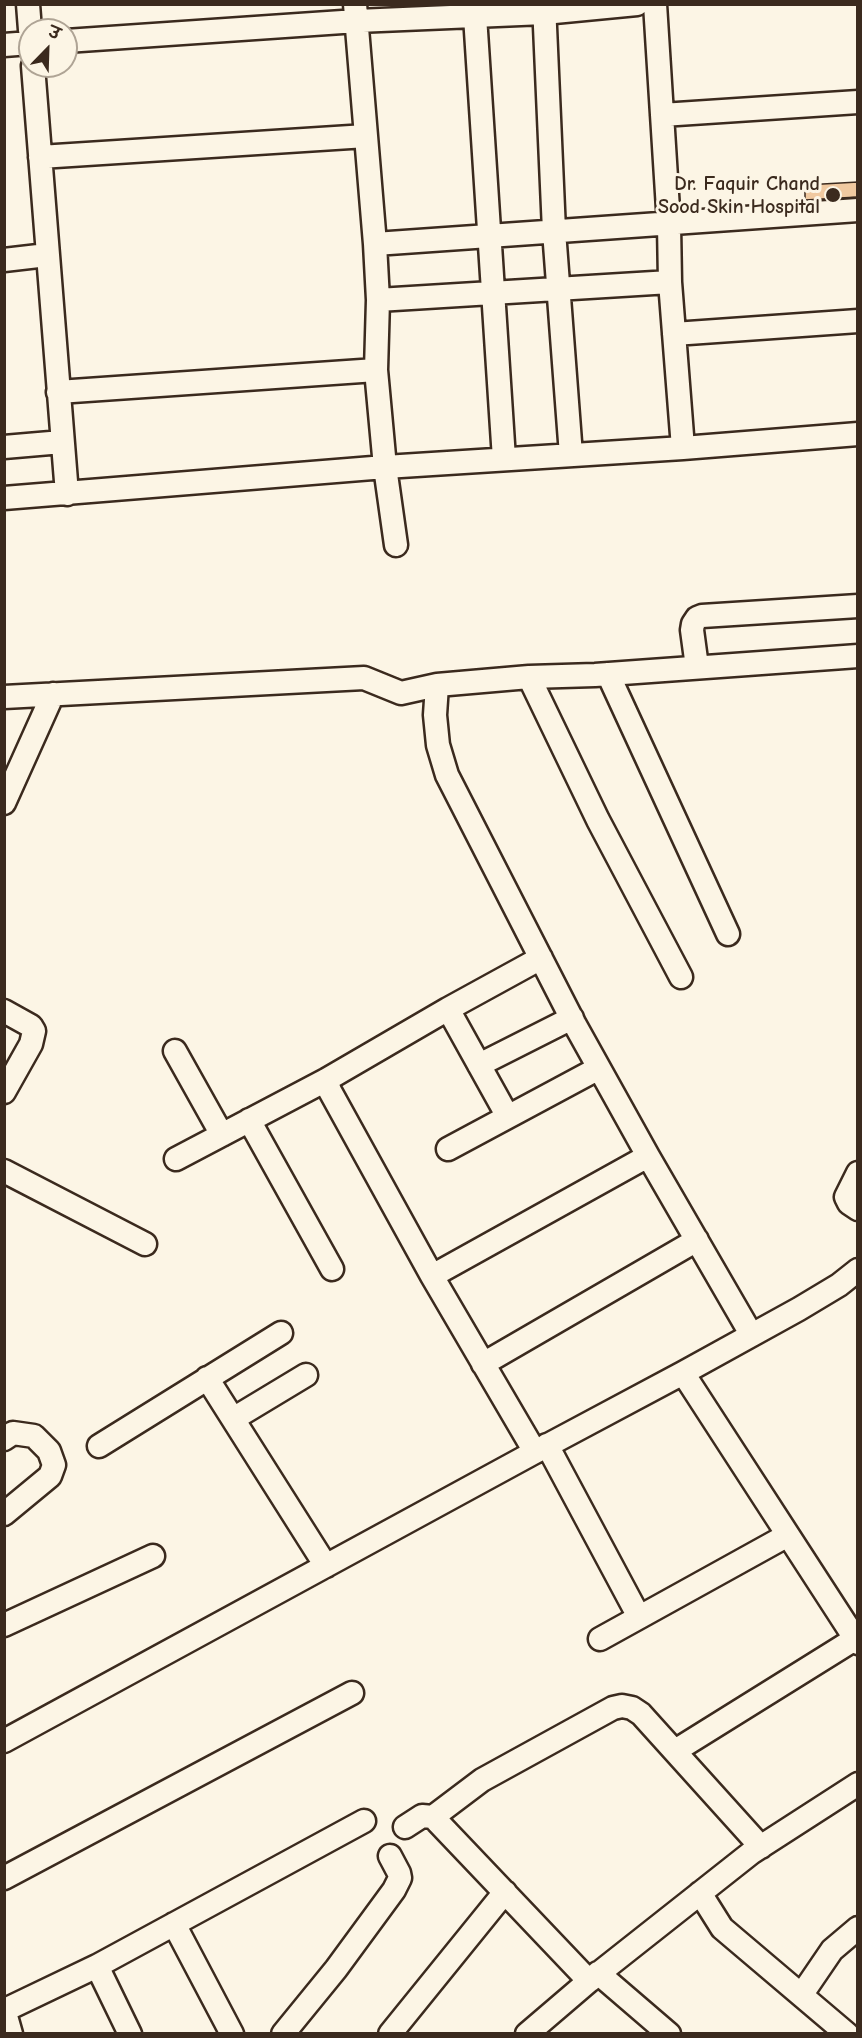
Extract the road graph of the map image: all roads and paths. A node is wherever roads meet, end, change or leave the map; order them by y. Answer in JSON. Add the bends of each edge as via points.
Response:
{"nodes":[{"id":1,"x":637,"y":4,"type":"edge"},
{"id":2,"x":655,"y":4,"type":"edge"},
{"id":3,"x":544,"y":9,"type":"edge"},
{"id":4,"x":356,"y":13,"type":"edge"},
{"id":5,"x":475,"y":16,"type":"junction"},
{"id":6,"x":78,"y":40,"type":"edge"},
{"id":7,"x":34,"y":78,"type":"edge"},
{"id":8,"x":858,"y":102,"type":"edge"},
{"id":9,"x":662,"y":115,"type":"junction"},
{"id":10,"x":366,"y":136,"type":"junction"},
{"id":11,"x":40,"y":157,"type":"junction"},
{"id":12,"x":858,"y":210,"type":"edge"},
{"id":13,"x":669,"y":225,"type":"junction"},
{"id":14,"x":554,"y":231,"type":"junction"},
{"id":15,"x":491,"y":236,"type":"junction"},
{"id":16,"x":375,"y":244,"type":"junction"},
{"id":17,"x":47,"y":255,"type":"junction"},
{"id":18,"x":4,"y":260,"type":"edge"},
{"id":19,"x":670,"y":282,"type":"junction"},
{"id":20,"x":559,"y":289,"type":"junction"},
{"id":21,"x":493,"y":292,"type":"junction"},
{"id":22,"x":378,"y":300,"type":"junction"},
{"id":23,"x":858,"y":321,"type":"edge"},
{"id":24,"x":674,"y":334,"type":"junction"},
{"id":25,"x":376,"y":370,"type":"junction"},
{"id":26,"x":58,"y":392,"type":"junction"},
{"id":27,"x":858,"y":434,"type":"edge"},
{"id":28,"x":62,"y":442,"type":"junction"},
{"id":29,"x":4,"y":447,"type":"edge"},
{"id":30,"x":683,"y":448,"type":"junction"},
{"id":31,"x":571,"y":455,"type":"junction"},
{"id":32,"x":504,"y":459,"type":"junction"},
{"id":33,"x":385,"y":467,"type":"junction"},
{"id":34,"x":67,"y":494,"type":"junction"},
{"id":35,"x":4,"y":498,"type":"edge"},
{"id":36,"x":396,"y":545,"type":"dead end"},
{"id":37,"x":858,"y":606,"type":"edge"},
{"id":38,"x":858,"y":656,"type":"edge"},
{"id":39,"x":697,"y":667,"type":"junction"},
{"id":40,"x":608,"y":674,"type":"junction"},
{"id":41,"x":529,"y":677,"type":"junction"},
{"id":42,"x":437,"y":685,"type":"junction"},
{"id":43,"x":53,"y":694,"type":"junction"},
{"id":44,"x":4,"y":697,"type":"edge"},
{"id":45,"x":4,"y":803,"type":"edge"},
{"id":46,"x":728,"y":934,"type":"dead end"},
{"id":47,"x":541,"y":958,"type":"junction"},
{"id":48,"x":681,"y":977,"type":"dead end"},
{"id":49,"x":448,"y":1009,"type":"junction"},
{"id":50,"x":4,"y":1011,"type":"edge"},
{"id":51,"x":572,"y":1018,"type":"junction"},
{"id":52,"x":175,"y":1052,"type":"dead end"},
{"id":53,"x":478,"y":1065,"type":"junction"},
{"id":54,"x":600,"y":1068,"type":"junction"},
{"id":55,"x":326,"y":1080,"type":"junction"},
{"id":56,"x":4,"y":1092,"type":"edge"},
{"id":57,"x":508,"y":1117,"type":"junction"},
{"id":58,"x":249,"y":1120,"type":"junction"},
{"id":59,"x":222,"y":1135,"type":"junction"},
{"id":60,"x":448,"y":1149,"type":"dead end"},
{"id":61,"x":648,"y":1156,"type":"junction"},
{"id":62,"x":176,"y":1159,"type":"dead end"},
{"id":63,"x":4,"y":1171,"type":"edge"},
{"id":64,"x":858,"y":1173,"type":"edge"},
{"id":65,"x":858,"y":1209,"type":"edge"},
{"id":66,"x":697,"y":1240,"type":"junction"},
{"id":67,"x":145,"y":1245,"type":"dead end"},
{"id":68,"x":332,"y":1269,"type":"dead end"},
{"id":69,"x":858,"y":1270,"type":"edge"},
{"id":70,"x":432,"y":1276,"type":"junction"},
{"id":71,"x":281,"y":1333,"type":"dead end"},
{"id":72,"x":751,"y":1334,"type":"junction"},
{"id":73,"x":483,"y":1364,"type":"junction"},
{"id":74,"x":683,"y":1373,"type":"junction"},
{"id":75,"x":306,"y":1375,"type":"dead end"},
{"id":76,"x":207,"y":1378,"type":"junction"},
{"id":77,"x":233,"y":1419,"type":"junction"},
{"id":78,"x":4,"y":1439,"type":"edge"},
{"id":79,"x":99,"y":1446,"type":"dead end"},
{"id":80,"x":541,"y":1448,"type":"junction"},
{"id":81,"x":4,"y":1514,"type":"edge"},
{"id":82,"x":788,"y":1535,"type":"junction"},
{"id":83,"x":153,"y":1556,"type":"dead end"},
{"id":84,"x":326,"y":1566,"type":"junction"},
{"id":85,"x":639,"y":1617,"type":"junction"},
{"id":86,"x":4,"y":1625,"type":"edge"},
{"id":87,"x":600,"y":1639,"type":"dead end"},
{"id":88,"x":857,"y":1640,"type":"edge"},
{"id":89,"x":352,"y":1693,"type":"dead end"},
{"id":90,"x":4,"y":1741,"type":"edge"},
{"id":91,"x":675,"y":1751,"type":"junction"},
{"id":92,"x":858,"y":1784,"type":"edge"},
{"id":93,"x":433,"y":1817,"type":"junction"},
{"id":94,"x":364,"y":1821,"type":"dead end"},
{"id":95,"x":405,"y":1827,"type":"dead end"},
{"id":96,"x":761,"y":1846,"type":"junction"},
{"id":97,"x":390,"y":1856,"type":"dead end"},
{"id":98,"x":4,"y":1878,"type":"edge"},
{"id":99,"x":505,"y":1892,"type":"junction"},
{"id":100,"x":700,"y":1893,"type":"junction"},
{"id":101,"x":174,"y":1924,"type":"junction"},
{"id":102,"x":858,"y":1928,"type":"edge"},
{"id":103,"x":97,"y":1966,"type":"junction"},
{"id":104,"x":594,"y":1977,"type":"junction"},
{"id":105,"x":802,"y":1994,"type":"junction"},
{"id":106,"x":5,"y":2010,"type":"edge"},
{"id":107,"x":11,"y":2034,"type":"edge"},
{"id":108,"x":130,"y":2034,"type":"edge"},
{"id":109,"x":232,"y":2034,"type":"edge"},
{"id":110,"x":283,"y":2034,"type":"edge"},
{"id":111,"x":390,"y":2034,"type":"edge"},
{"id":112,"x":527,"y":2034,"type":"edge"},
{"id":113,"x":669,"y":2034,"type":"edge"},
{"id":114,"x":847,"y":2034,"type":"edge"}],
"edges":[{"from":1,"to":3,"type":"street"},
{"from":2,"to":9,"type":"street"},
{"from":3,"to":5,"type":"street"},
{"from":3,"to":14,"type":"street"},
{"from":4,"to":5,"type":"street"},
{"from":4,"to":6,"type":"street"},
{"from":4,"to":10,"type":"street"},
{"from":5,"to":15,"type":"street"},
{"from":7,"to":11,"type":"street"},
{"from":8,"to":9,"type":"street"},
{"from":9,"to":13,"type":"street"},
{"from":10,"to":11,"type":"street"},
{"from":10,"to":16,"type":"street"},
{"from":11,"to":17,"type":"street"},
{"from":12,"to":13,"type":"street"},
{"from":13,"to":14,"type":"street"},
{"from":13,"to":19,"type":"street"},
{"from":14,"to":15,"type":"street"},
{"from":14,"to":20,"type":"street"},
{"from":15,"to":16,"type":"street"},
{"from":15,"to":21,"type":"street"},
{"from":16,"to":22,"type":"street"},
{"from":17,"to":18,"type":"street"},
{"from":17,"to":26,"type":"street"},
{"from":19,"to":20,"type":"street"},
{"from":19,"to":24,"type":"street"},
{"from":20,"to":21,"type":"street"},
{"from":20,"to":31,"type":"street"},
{"from":21,"to":22,"type":"street"},
{"from":21,"to":32,"type":"street"},
{"from":22,"to":25,"type":"street"},
{"from":23,"to":24,"type":"street"},
{"from":24,"to":30,"type":"street"},
{"from":25,"to":26,"type":"street"},
{"from":25,"to":33,"type":"street"},
{"from":26,"to":28,"type":"street"},
{"from":27,"to":30,"type":"street"},
{"from":28,"to":29,"type":"street"},
{"from":28,"to":34,"type":"street"},
{"from":30,"to":31,"type":"street"},
{"from":31,"to":32,"type":"street"},
{"from":32,"to":33,"type":"street"},
{"from":33,"to":34,"type":"street"},
{"from":33,"to":36,"type":"street"},
{"from":34,"to":35,"type":"street"},
{"from":37,"to":39,"type":"street","via":[[702,616],[692,630]]},
{"from":38,"to":39,"type":"street"},
{"from":39,"to":40,"type":"street"},
{"from":40,"to":41,"type":"street"},
{"from":40,"to":46,"type":"street"},
{"from":41,"to":42,"type":"street"},
{"from":41,"to":48,"type":"street","via":[[598,820]]},
{"from":42,"to":43,"type":"street","via":[[401,693],[364,678]]},
{"from":42,"to":47,"type":"street","via":[[438,745],[447,775]]},
{"from":43,"to":44,"type":"street"},
{"from":43,"to":45,"type":"street"},
{"from":47,"to":49,"type":"street"},
{"from":47,"to":51,"type":"street"},
{"from":49,"to":53,"type":"street"},
{"from":49,"to":55,"type":"street"},
{"from":50,"to":56,"type":"street","via":[[34,1031],[31,1044]]},
{"from":51,"to":53,"type":"street"},
{"from":51,"to":54,"type":"street"},
{"from":52,"to":59,"type":"street"},
{"from":53,"to":57,"type":"street"},
{"from":54,"to":57,"type":"street"},
{"from":54,"to":61,"type":"street"},
{"from":55,"to":58,"type":"street"},
{"from":55,"to":70,"type":"street"},
{"from":57,"to":60,"type":"street"},
{"from":58,"to":59,"type":"street"},
{"from":58,"to":68,"type":"street"},
{"from":59,"to":62,"type":"street"},
{"from":61,"to":66,"type":"street"},
{"from":61,"to":70,"type":"street"},
{"from":63,"to":67,"type":"street"},
{"from":64,"to":65,"type":"street","via":[[846,1197]]},
{"from":66,"to":72,"type":"street"},
{"from":66,"to":73,"type":"street"},
{"from":69,"to":72,"type":"street","via":[[809,1303]]},
{"from":70,"to":73,"type":"street"},
{"from":71,"to":76,"type":"street"},
{"from":72,"to":74,"type":"street"},
{"from":73,"to":80,"type":"street"},
{"from":74,"to":80,"type":"street"},
{"from":74,"to":82,"type":"street"},
{"from":75,"to":77,"type":"street"},
{"from":76,"to":77,"type":"street"},
{"from":76,"to":79,"type":"street"},
{"from":77,"to":84,"type":"street"},
{"from":78,"to":81,"type":"street","via":[[13,1433],[33,1436],[49,1452],[54,1465],[50,1476]]},
{"from":80,"to":84,"type":"street"},
{"from":80,"to":85,"type":"street"},
{"from":82,"to":85,"type":"street"},
{"from":82,"to":88,"type":"street"},
{"from":83,"to":86,"type":"street"},
{"from":84,"to":90,"type":"street"},
{"from":85,"to":87,"type":"street"},
{"from":88,"to":91,"type":"street"},
{"from":89,"to":98,"type":"street"},
{"from":91,"to":93,"type":"street","via":[[641,1714],[632,1708],[613,1708],[482,1780]]},
{"from":91,"to":96,"type":"street"},
{"from":92,"to":96,"type":"street"},
{"from":93,"to":95,"type":"street","via":[[422,1816]]},
{"from":93,"to":99,"type":"street"},
{"from":94,"to":101,"type":"street"},
{"from":96,"to":100,"type":"street"},
{"from":97,"to":110,"type":"street","via":[[400,1878],[394,1890]]},
{"from":99,"to":104,"type":"street"},
{"from":99,"to":111,"type":"street"},
{"from":100,"to":104,"type":"street"},
{"from":100,"to":105,"type":"street","via":[[722,1928]]},
{"from":101,"to":103,"type":"street"},
{"from":101,"to":109,"type":"street"},
{"from":102,"to":105,"type":"street","via":[[832,1950]]},
{"from":103,"to":106,"type":"street"},
{"from":103,"to":108,"type":"street"},
{"from":104,"to":112,"type":"street"},
{"from":104,"to":113,"type":"street"},
{"from":105,"to":114,"type":"street"},
{"from":106,"to":107,"type":"street"}]}
